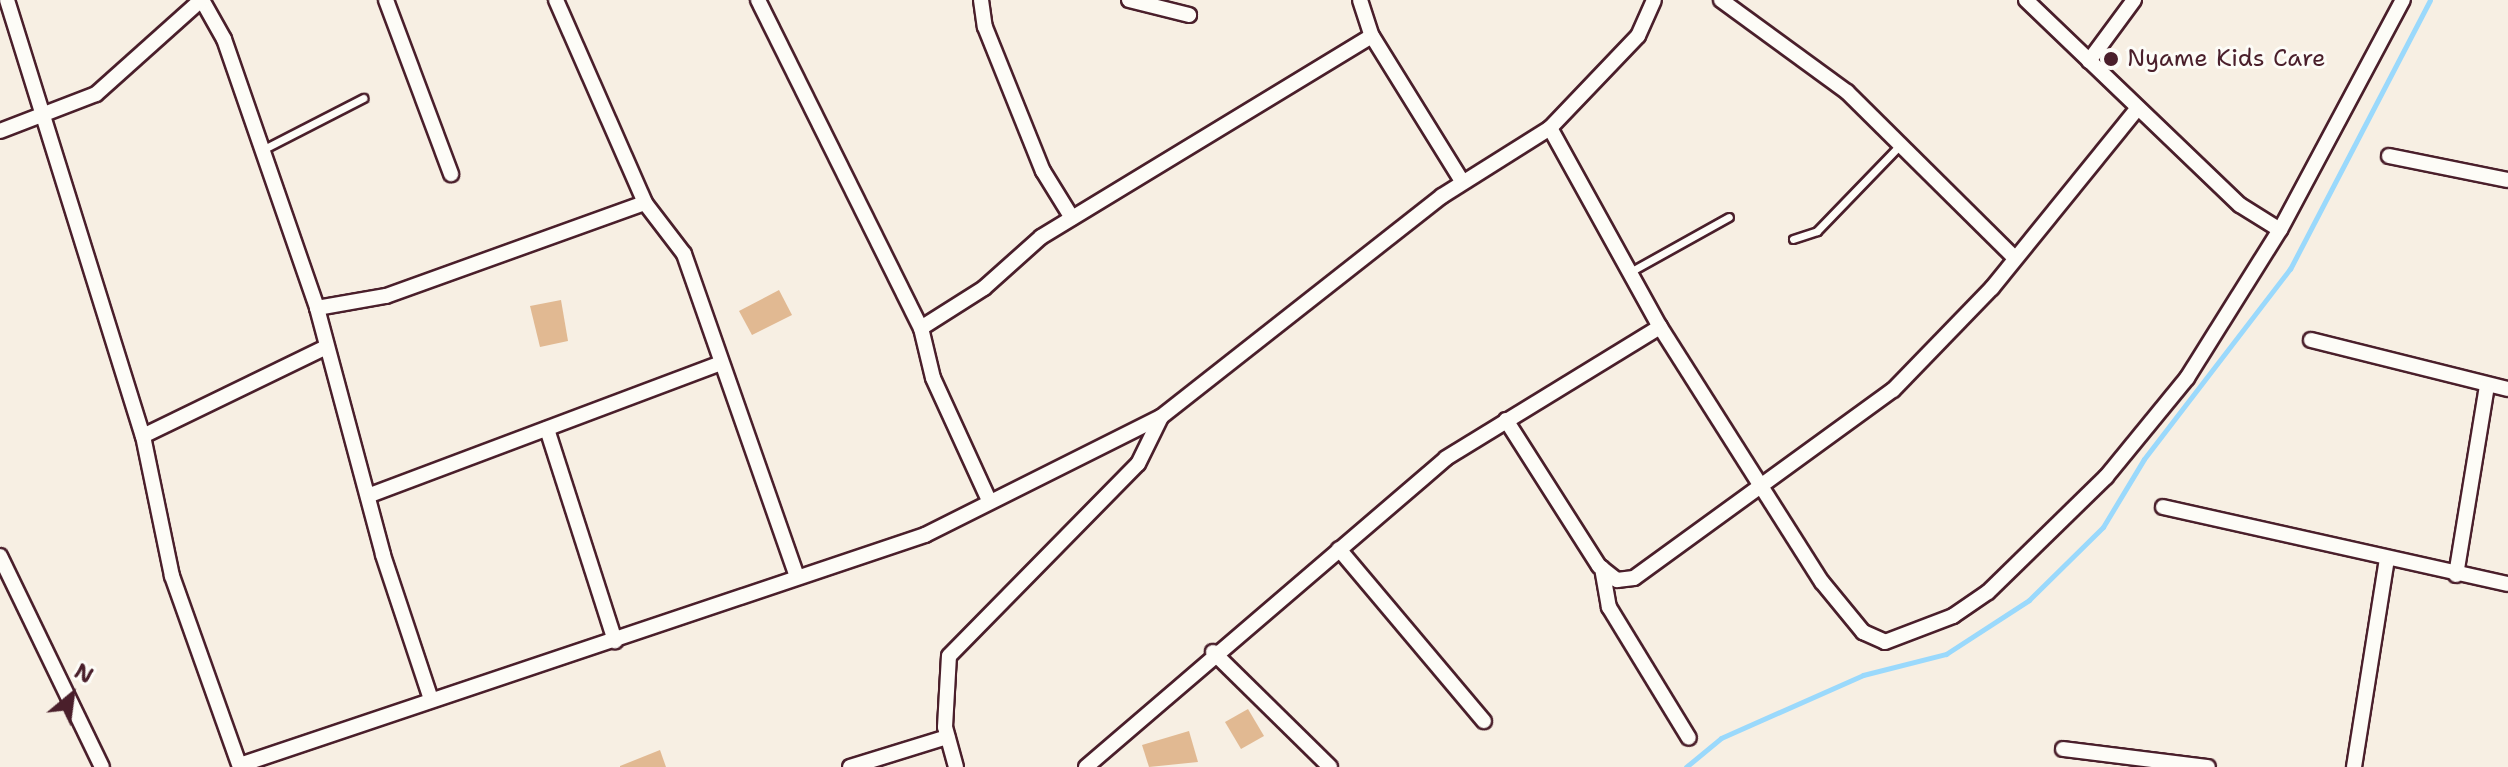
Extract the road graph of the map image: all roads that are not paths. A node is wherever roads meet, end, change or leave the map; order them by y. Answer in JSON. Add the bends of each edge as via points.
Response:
{"nodes":[{"id":1,"x":7,"y":0,"type":"edge"},
{"id":2,"x":202,"y":0,"type":"edge"},
{"id":3,"x":386,"y":0,"type":"edge"},
{"id":4,"x":556,"y":0,"type":"edge"},
{"id":5,"x":758,"y":0,"type":"edge"},
{"id":6,"x":981,"y":0,"type":"edge"},
{"id":7,"x":1129,"y":0,"type":"edge"},
{"id":8,"x":1360,"y":0,"type":"edge"},
{"id":9,"x":1654,"y":0,"type":"edge"},
{"id":10,"x":1721,"y":0,"type":"edge"},
{"id":11,"x":2026,"y":0,"type":"edge"},
{"id":12,"x":2134,"y":0,"type":"edge"},
{"id":13,"x":2403,"y":0,"type":"edge"},
{"id":14,"x":1189,"y":15,"type":"dead end"},
{"id":15,"x":1372,"y":36,"type":"junction"},
{"id":16,"x":2089,"y":61,"type":"junction"},
{"id":17,"x":363,"y":98,"type":"dead end"},
{"id":18,"x":2137,"y":109,"type":"junction"},
{"id":19,"x":42,"y":118,"type":"junction"},
{"id":20,"x":1550,"y":128,"type":"junction"},
{"id":21,"x":0,"y":131,"type":"edge"},
{"id":22,"x":1902,"y":143,"type":"junction"},
{"id":23,"x":262,"y":150,"type":"junction"},
{"id":24,"x":2389,"y":156,"type":"dead end"},
{"id":25,"x":451,"y":174,"type":"dead end"},
{"id":26,"x":2508,"y":180,"type":"edge"},
{"id":27,"x":1462,"y":181,"type":"junction"},
{"id":28,"x":645,"y":203,"type":"junction"},
{"id":29,"x":1729,"y":217,"type":"dead end"},
{"id":30,"x":1072,"y":218,"type":"junction"},
{"id":31,"x":2280,"y":230,"type":"junction"},
{"id":32,"x":1793,"y":239,"type":"dead end"},
{"id":33,"x":2012,"y":255,"type":"junction"},
{"id":34,"x":1630,"y":272,"type":"junction"},
{"id":35,"x":317,"y":308,"type":"junction"},
{"id":36,"x":1660,"y":327,"type":"junction"},
{"id":37,"x":921,"y":328,"type":"junction"},
{"id":38,"x":2311,"y":340,"type":"dead end"},
{"id":39,"x":324,"y":348,"type":"junction"},
{"id":40,"x":719,"y":364,"type":"junction"},
{"id":41,"x":2487,"y":386,"type":"junction"},
{"id":42,"x":2508,"y":389,"type":"edge"},
{"id":43,"x":1161,"y":417,"type":"junction"},
{"id":44,"x":1506,"y":420,"type":"junction"},
{"id":45,"x":547,"y":429,"type":"junction"},
{"id":46,"x":143,"y":436,"type":"junction"},
{"id":47,"x":1761,"y":488,"type":"junction"},
{"id":48,"x":370,"y":495,"type":"junction"},
{"id":49,"x":988,"y":498,"type":"junction"},
{"id":50,"x":2163,"y":507,"type":"dead end"},
{"id":51,"x":1339,"y":549,"type":"junction"},
{"id":52,"x":0,"y":556,"type":"edge"},
{"id":53,"x":2387,"y":559,"type":"junction"},
{"id":54,"x":1602,"y":568,"type":"junction"},
{"id":55,"x":796,"y":573,"type":"junction"},
{"id":56,"x":2456,"y":575,"type":"junction"},
{"id":57,"x":2508,"y":584,"type":"edge"},
{"id":58,"x":615,"y":641,"type":"junction"},
{"id":59,"x":1213,"y":652,"type":"junction"},
{"id":60,"x":431,"y":699,"type":"junction"},
{"id":61,"x":1484,"y":721,"type":"dead end"},
{"id":62,"x":947,"y":737,"type":"junction"},
{"id":63,"x":1689,"y":738,"type":"dead end"},
{"id":64,"x":2063,"y":749,"type":"dead end"},
{"id":65,"x":240,"y":766,"type":"edge"},
{"id":66,"x":102,"y":767,"type":"edge"},
{"id":67,"x":850,"y":767,"type":"edge"},
{"id":68,"x":956,"y":767,"type":"edge"},
{"id":69,"x":1086,"y":767,"type":"edge"},
{"id":70,"x":1330,"y":767,"type":"edge"},
{"id":71,"x":2208,"y":767,"type":"edge"},
{"id":72,"x":2354,"y":767,"type":"edge"}],
"edges":[{"from":1,"to":19,"type":"street"},
{"from":2,"to":19,"type":"street","via":[[96,94]]},
{"from":2,"to":23,"type":"street","via":[[224,39]]},
{"from":3,"to":25,"type":"street"},
{"from":4,"to":28,"type":"street"},
{"from":5,"to":37,"type":"street"},
{"from":6,"to":30,"type":"street","via":[[985,27],[1043,171]]},
{"from":7,"to":14,"type":"street"},
{"from":8,"to":15,"type":"street"},
{"from":9,"to":20,"type":"street","via":[[1638,36]]},
{"from":10,"to":22,"type":"street","via":[[1847,92]]},
{"from":11,"to":16,"type":"street"},
{"from":12,"to":16,"type":"street"},
{"from":13,"to":31,"type":"street"},
{"from":15,"to":27,"type":"street"},
{"from":15,"to":30,"type":"street"},
{"from":16,"to":18,"type":"street"},
{"from":17,"to":23,"type":"lane"},
{"from":18,"to":31,"type":"street","via":[[2240,205]]},
{"from":18,"to":33,"type":"street"},
{"from":19,"to":21,"type":"street"},
{"from":19,"to":46,"type":"street"},
{"from":20,"to":27,"type":"street"},
{"from":20,"to":34,"type":"street"},
{"from":22,"to":32,"type":"lane","via":[[1817,231]]},
{"from":22,"to":33,"type":"street"},
{"from":23,"to":35,"type":"street"},
{"from":24,"to":26,"type":"street"},
{"from":27,"to":43,"type":"street"},
{"from":28,"to":35,"type":"street","via":[[386,296]]},
{"from":28,"to":40,"type":"street","via":[[684,254]]},
{"from":29,"to":34,"type":"lane"},
{"from":30,"to":37,"type":"street"},
{"from":31,"to":47,"type":"street","via":[[2187,378],[2106,477],[1988,592],[1953,616],[1893,641],[1863,632]]},
{"from":33,"to":47,"type":"street","via":[[1992,288],[1893,390]]},
{"from":34,"to":36,"type":"street"},
{"from":35,"to":39,"type":"street"},
{"from":36,"to":44,"type":"street"},
{"from":36,"to":47,"type":"street"},
{"from":37,"to":49,"type":"street","via":[[933,378]]},
{"from":38,"to":41,"type":"street"},
{"from":39,"to":46,"type":"street"},
{"from":39,"to":48,"type":"street"},
{"from":40,"to":45,"type":"street"},
{"from":40,"to":55,"type":"street"},
{"from":41,"to":42,"type":"street"},
{"from":41,"to":56,"type":"street"},
{"from":43,"to":49,"type":"street"},
{"from":43,"to":62,"type":"street","via":[[1138,464],[949,656]]},
{"from":44,"to":51,"type":"street","via":[[1446,458]]},
{"from":44,"to":54,"type":"street"},
{"from":45,"to":48,"type":"street"},
{"from":45,"to":58,"type":"street"},
{"from":46,"to":65,"type":"street","via":[[172,576]]},
{"from":47,"to":54,"type":"street","via":[[1634,578],[1617,580]]},
{"from":48,"to":60,"type":"street"},
{"from":49,"to":55,"type":"street","via":[[925,535]]},
{"from":50,"to":53,"type":"street"},
{"from":51,"to":59,"type":"street"},
{"from":51,"to":61,"type":"street"},
{"from":52,"to":66,"type":"street"},
{"from":53,"to":56,"type":"street"},
{"from":53,"to":72,"type":"street"},
{"from":54,"to":63,"type":"street","via":[[1609,607]]},
{"from":55,"to":58,"type":"street"},
{"from":56,"to":57,"type":"street"},
{"from":58,"to":60,"type":"street"},
{"from":59,"to":69,"type":"street"},
{"from":59,"to":70,"type":"street"},
{"from":60,"to":65,"type":"street"},
{"from":62,"to":67,"type":"street"},
{"from":62,"to":68,"type":"street"},
{"from":64,"to":71,"type":"street"}]}
